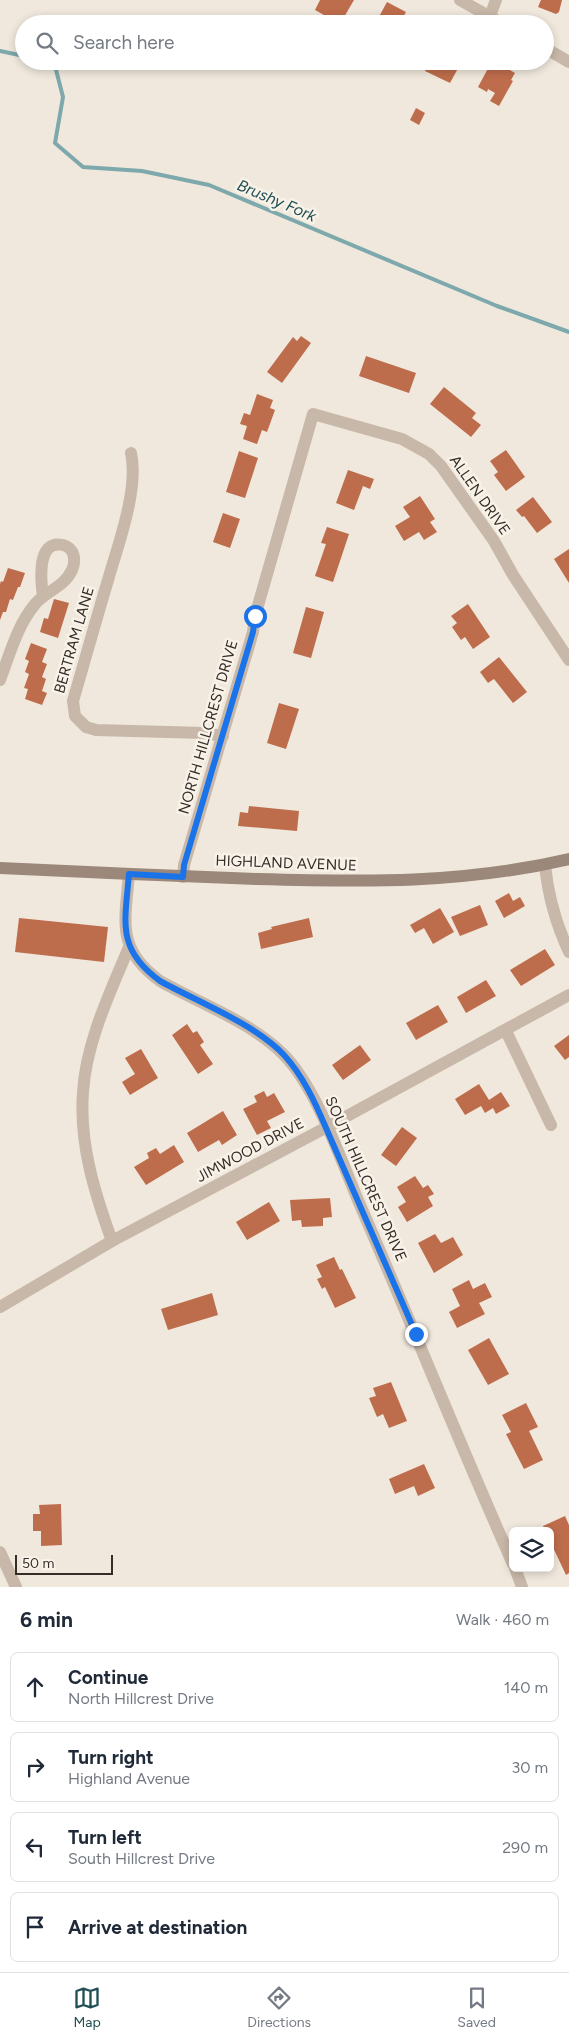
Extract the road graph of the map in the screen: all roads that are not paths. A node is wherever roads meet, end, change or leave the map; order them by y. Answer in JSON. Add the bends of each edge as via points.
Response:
{"nodes":[{"id":1,"x":460,"y":0,"type":"edge"},
{"id":2,"x":496,"y":0,"type":"edge"},
{"id":3,"x":488,"y":15,"type":"edge"},
{"id":4,"x":490,"y":15,"type":"edge"},
{"id":5,"x":554,"y":53,"type":"edge"},
{"id":6,"x":569,"y":62,"type":"edge"},
{"id":7,"x":313,"y":414,"type":"joint"},
{"id":8,"x":131,"y":453,"type":"dead end"},
{"id":9,"x":43,"y":597,"type":"dead end"},
{"id":10,"x":569,"y":660,"type":"edge"},
{"id":11,"x":0,"y":680,"type":"edge"},
{"id":12,"x":223,"y":736,"type":"junction"},
{"id":13,"x":569,"y":859,"type":"edge"},
{"id":14,"x":545,"y":865,"type":"junction"},
{"id":15,"x":0,"y":868,"type":"edge"},
{"id":16,"x":129,"y":874,"type":"junction"},
{"id":17,"x":183,"y":877,"type":"junction"},
{"id":18,"x":129,"y":947,"type":"junction"},
{"id":19,"x":569,"y":952,"type":"edge"},
{"id":20,"x":569,"y":995,"type":"edge"},
{"id":21,"x":506,"y":1031,"type":"junction"},
{"id":22,"x":550,"y":1125,"type":"dead end"},
{"id":23,"x":326,"y":1128,"type":"junction"},
{"id":24,"x":112,"y":1241,"type":"junction"},
{"id":25,"x":0,"y":1307,"type":"edge"},
{"id":26,"x":0,"y":1552,"type":"edge"},
{"id":27,"x":509,"y":1555,"type":"edge"},
{"id":28,"x":516,"y":1572,"type":"edge"},
{"id":29,"x":16,"y":1587,"type":"edge"},
{"id":30,"x":522,"y":1587,"type":"edge"}],
"edges":[{"from":1,"to":3,"type":"street"},
{"from":2,"to":4,"type":"street"},
{"from":5,"to":6,"type":"street"},
{"from":7,"to":10,"type":"street","name":"ALLEN DRIVE","via":[[402,440],[429,454],[494,541]]},
{"from":7,"to":12,"type":"street","name":"NORTH HILLCREST DRIVE"},
{"from":8,"to":12,"type":"street","name":"BERTRAM LANE","via":[[131,491],[73,701],[75,716],[86,727],[96,730]]},
{"from":9,"to":11,"type":"street","via":[[22,623]]},
{"from":12,"to":17,"type":"street","name":"NORTH HILLCREST DRIVE"},
{"from":13,"to":14,"type":"main road","name":"HIGHLAND AVENUE"},
{"from":14,"to":17,"type":"main road","name":"HIGHLAND AVENUE","via":[[486,875],[385,882]]},
{"from":14,"to":19,"type":"street","via":[[547,885]]},
{"from":15,"to":16,"type":"main road","name":"HIGHLAND AVENUE"},
{"from":16,"to":17,"type":"main road","name":"HIGHLAND AVENUE"},
{"from":16,"to":18,"type":"street","name":"SOUTH HILLCREST DRIVE","via":[[125,920]]},
{"from":18,"to":23,"type":"street","name":"SOUTH HILLCREST DRIVE","via":[[146,971],[160,981],[250,1029],[283,1054],[306,1086]]},
{"from":18,"to":24,"type":"street","via":[[98,1026],[83,1092],[89,1169]]},
{"from":20,"to":21,"type":"street","name":"JIMWOOD DRIVE"},
{"from":21,"to":22,"type":"street"},
{"from":21,"to":23,"type":"street","name":"JIMWOOD DRIVE"},
{"from":23,"to":24,"type":"street","name":"JIMWOOD DRIVE"},
{"from":23,"to":27,"type":"street","name":"SOUTH HILLCREST DRIVE"},
{"from":24,"to":25,"type":"street","name":"JIMWOOD DRIVE"},
{"from":26,"to":29,"type":"street"},
{"from":28,"to":30,"type":"street"}]}
